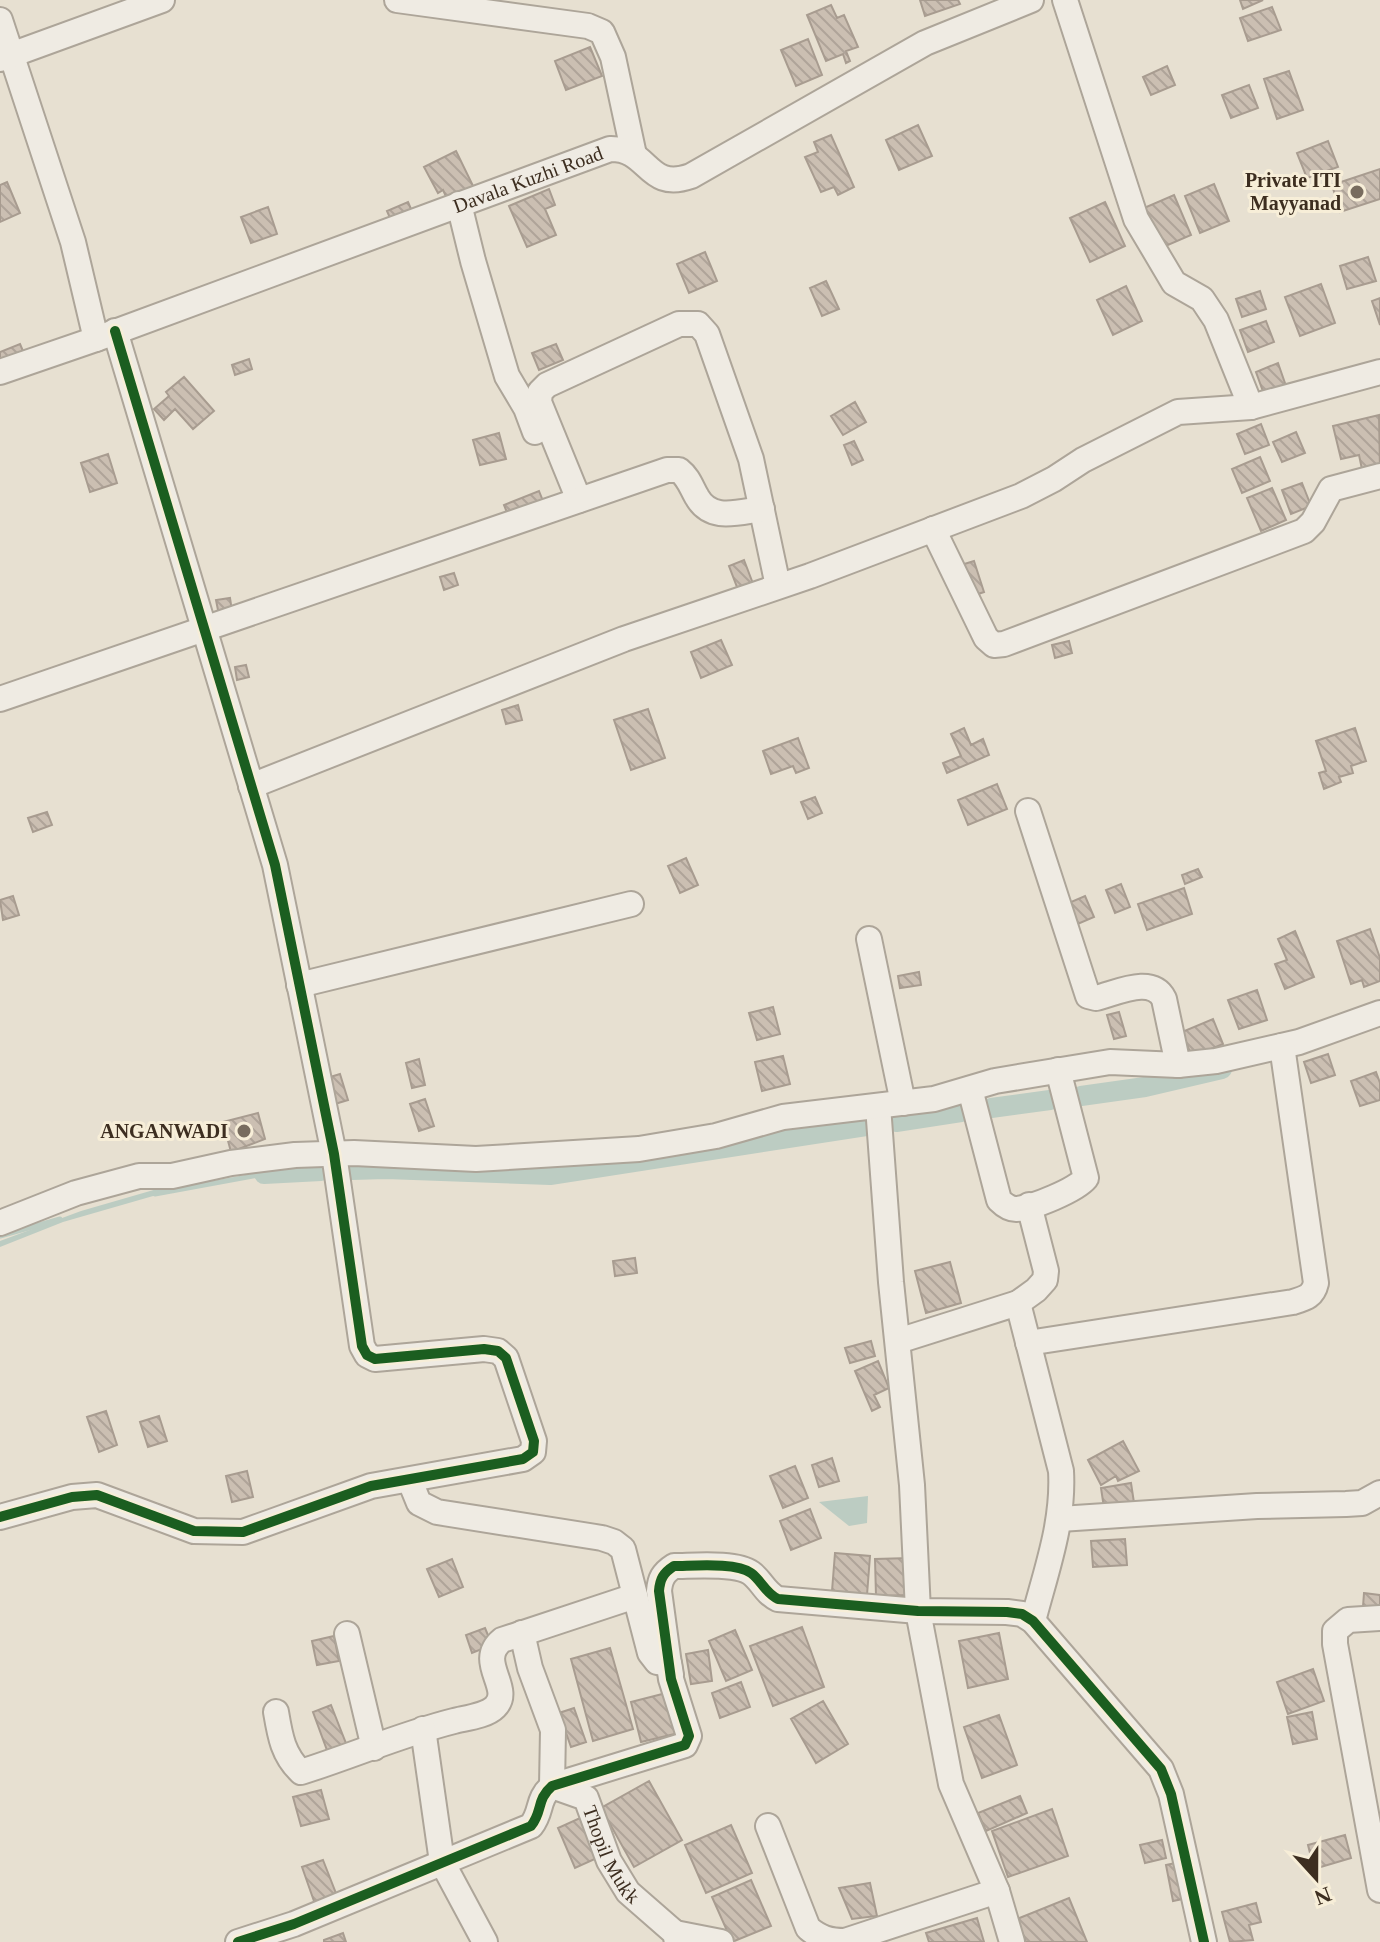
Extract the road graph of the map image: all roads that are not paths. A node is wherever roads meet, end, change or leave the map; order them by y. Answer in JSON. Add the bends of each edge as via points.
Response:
{"nodes":[{"id":1,"x":162,"y":0,"type":"edge"},
{"id":2,"x":397,"y":0,"type":"edge"},
{"id":3,"x":1031,"y":0,"type":"edge"},
{"id":4,"x":1065,"y":0,"type":"edge"},
{"id":5,"x":998,"y":6,"type":"edge"},
{"id":6,"x":0,"y":20,"type":"edge"},
{"id":7,"x":6,"y":57,"type":"edge"},
{"id":8,"x":634,"y":155,"type":"junction"},
{"id":9,"x":459,"y":204,"type":"junction"},
{"id":10,"x":105,"y":335,"type":"junction"},
{"id":11,"x":0,"y":372,"type":"edge"},
{"id":12,"x":1380,"y":372,"type":"edge"},
{"id":13,"x":1251,"y":407,"type":"junction"},
{"id":14,"x":1380,"y":476,"type":"edge"},
{"id":15,"x":572,"y":503,"type":"junction"},
{"id":16,"x":762,"y":509,"type":"junction"},
{"id":17,"x":933,"y":529,"type":"junction"},
{"id":18,"x":778,"y":586,"type":"junction"},
{"id":19,"x":204,"y":628,"type":"junction"},
{"id":20,"x":0,"y":699,"type":"edge"},
{"id":21,"x":251,"y":786,"type":"junction"},
{"id":22,"x":1028,"y":811,"type":"dead end"},
{"id":23,"x":631,"y":904,"type":"dead end"},
{"id":24,"x":869,"y":939,"type":"dead end"},
{"id":25,"x":299,"y":985,"type":"junction"},
{"id":26,"x":1380,"y":1013,"type":"edge"},
{"id":27,"x":1282,"y":1046,"type":"junction"},
{"id":28,"x":1178,"y":1065,"type":"junction"},
{"id":29,"x":1058,"y":1070,"type":"junction"},
{"id":30,"x":970,"y":1089,"type":"junction"},
{"id":31,"x":903,"y":1103,"type":"junction"},
{"id":32,"x":878,"y":1106,"type":"junction"},
{"id":33,"x":334,"y":1154,"type":"junction"},
{"id":34,"x":1029,"y":1205,"type":"junction"},
{"id":35,"x":0,"y":1223,"type":"edge"},
{"id":36,"x":1018,"y":1303,"type":"junction"},
{"id":37,"x":898,"y":1341,"type":"junction"},
{"id":38,"x":1028,"y":1343,"type":"junction"},
{"id":39,"x":410,"y":1481,"type":"junction"},
{"id":40,"x":1380,"y":1493,"type":"edge"},
{"id":41,"x":0,"y":1517,"type":"edge"},
{"id":42,"x":1060,"y":1519,"type":"junction"},
{"id":43,"x":635,"y":1596,"type":"junction"},
{"id":44,"x":918,"y":1611,"type":"junction"},
{"id":45,"x":1380,"y":1618,"type":"edge"},
{"id":46,"x":1033,"y":1621,"type":"junction"},
{"id":47,"x":522,"y":1633,"type":"junction"},
{"id":48,"x":347,"y":1634,"type":"dead end"},
{"id":49,"x":671,"y":1679,"type":"junction"},
{"id":50,"x":276,"y":1712,"type":"dead end"},
{"id":51,"x":423,"y":1729,"type":"junction"},
{"id":52,"x":374,"y":1748,"type":"junction"},
{"id":53,"x":552,"y":1786,"type":"junction"},
{"id":54,"x":768,"y":1826,"type":"dead end"},
{"id":55,"x":442,"y":1862,"type":"junction"},
{"id":56,"x":1380,"y":1890,"type":"edge"},
{"id":57,"x":997,"y":1891,"type":"junction"},
{"id":58,"x":297,"y":1933,"type":"edge"},
{"id":59,"x":676,"y":1937,"type":"edge"},
{"id":60,"x":832,"y":1941,"type":"edge"},
{"id":61,"x":238,"y":1942,"type":"edge"},
{"id":62,"x":485,"y":1942,"type":"edge"},
{"id":63,"x":721,"y":1942,"type":"edge"},
{"id":64,"x":825,"y":1942,"type":"edge"},
{"id":65,"x":1012,"y":1942,"type":"edge"},
{"id":66,"x":1204,"y":1942,"type":"edge"}],
"edges":[{"from":1,"to":7,"type":"street"},
{"from":2,"to":8,"type":"street","via":[[602,32],[613,57]]},
{"from":3,"to":5,"type":"street","name":"Davala Kuzhi Road"},
{"from":4,"to":13,"type":"street","via":[[1136,219],[1174,283],[1202,299],[1216,320]]},
{"from":5,"to":8,"type":"street","name":"Davala Kuzhi Road","via":[[691,176],[662,180]]},
{"from":6,"to":7,"type":"street"},
{"from":7,"to":10,"type":"street"},
{"from":8,"to":9,"type":"street","name":"Davala Kuzhi Road","via":[[610,149]]},
{"from":9,"to":10,"type":"street","name":"Davala Kuzhi Road"},
{"from":9,"to":15,"type":"street","via":[[507,376]]},
{"from":10,"to":11,"type":"street","name":"Davala Kuzhi Road"},
{"from":10,"to":19,"type":"street"},
{"from":12,"to":13,"type":"street"},
{"from":13,"to":17,"type":"street","via":[[1178,412],[1021,496]]},
{"from":14,"to":17,"type":"street","via":[[1331,489],[1304,531],[1004,644],[994,645],[986,638]]},
{"from":15,"to":16,"type":"street","via":[[679,470],[705,509],[715,514]]},
{"from":15,"to":16,"type":"street","via":[[540,392],[687,322],[707,334],[751,459]]},
{"from":15,"to":19,"type":"street"},
{"from":16,"to":18,"type":"street"},
{"from":17,"to":18,"type":"street"},
{"from":18,"to":21,"type":"street","via":[[624,639]]},
{"from":19,"to":20,"type":"street"},
{"from":19,"to":21,"type":"street"},
{"from":21,"to":25,"type":"street","via":[[275,865]]},
{"from":22,"to":28,"type":"street","via":[[1088,996],[1149,985],[1160,991]]},
{"from":23,"to":25,"type":"street"},
{"from":24,"to":31,"type":"street"},
{"from":25,"to":33,"type":"street"},
{"from":26,"to":27,"type":"street"},
{"from":27,"to":28,"type":"street"},
{"from":27,"to":38,"type":"street","via":[[1314,1292],[1293,1302]]},
{"from":28,"to":29,"type":"street","via":[[1110,1062]]},
{"from":29,"to":30,"type":"street"},
{"from":29,"to":34,"type":"street","via":[[1086,1178],[1079,1186]]},
{"from":30,"to":31,"type":"street"},
{"from":30,"to":34,"type":"street","via":[[999,1200],[1007,1208]]},
{"from":31,"to":32,"type":"street"},
{"from":32,"to":33,"type":"street","via":[[783,1117],[716,1136],[639,1149],[476,1159]]},
{"from":32,"to":37,"type":"street"},
{"from":33,"to":35,"type":"street","via":[[139,1176],[76,1193]]},
{"from":33,"to":39,"type":"street","via":[[367,1355],[375,1359],[498,1351],[506,1358],[534,1441],[533,1452],[523,1459]]},
{"from":34,"to":36,"type":"street","via":[[1045,1280]]},
{"from":36,"to":37,"type":"street"},
{"from":36,"to":38,"type":"street"},
{"from":37,"to":44,"type":"street"},
{"from":38,"to":42,"type":"street","via":[[1061,1471]]},
{"from":39,"to":41,"type":"street","via":[[356,1490],[243,1532],[194,1531],[97,1495]]},
{"from":39,"to":43,"type":"street","via":[[419,1503],[437,1512],[614,1542],[623,1549]]},
{"from":40,"to":42,"type":"street","via":[[1362,1503]]},
{"from":42,"to":46,"type":"street"},
{"from":43,"to":47,"type":"street"},
{"from":43,"to":49,"type":"street","via":[[650,1653],[657,1662],[669,1663]]},
{"from":44,"to":46,"type":"street","via":[[1007,1612]]},
{"from":44,"to":49,"type":"street","via":[[778,1599],[739,1567],[674,1566],[660,1580],[659,1591]]},
{"from":44,"to":57,"type":"street","via":[[951,1784]]},
{"from":45,"to":56,"type":"street","via":[[1348,1620],[1335,1631],[1335,1644]]},
{"from":46,"to":66,"type":"street","via":[[1167,1780]]},
{"from":47,"to":51,"type":"street","via":[[493,1647],[500,1689],[496,1707]]},
{"from":47,"to":53,"type":"street","via":[[553,1730]]},
{"from":48,"to":52,"type":"street"},
{"from":49,"to":53,"type":"street","via":[[689,1736],[685,1745]]},
{"from":50,"to":52,"type":"street","via":[[282,1746],[301,1772]]},
{"from":51,"to":52,"type":"street"},
{"from":51,"to":55,"type":"street"},
{"from":53,"to":55,"type":"street","via":[[542,1795],[531,1826]]},
{"from":53,"to":59,"type":"street","name":"Thopil Mukk","via":[[586,1798],[609,1861],[628,1892]]},
{"from":54,"to":60,"type":"street","via":[[808,1928]]},
{"from":55,"to":58,"type":"street"},
{"from":55,"to":62,"type":"street"},
{"from":57,"to":60,"type":"street"},
{"from":57,"to":65,"type":"street"},
{"from":58,"to":61,"type":"street"},
{"from":59,"to":63,"type":"street"},
{"from":60,"to":64,"type":"street"}]}
